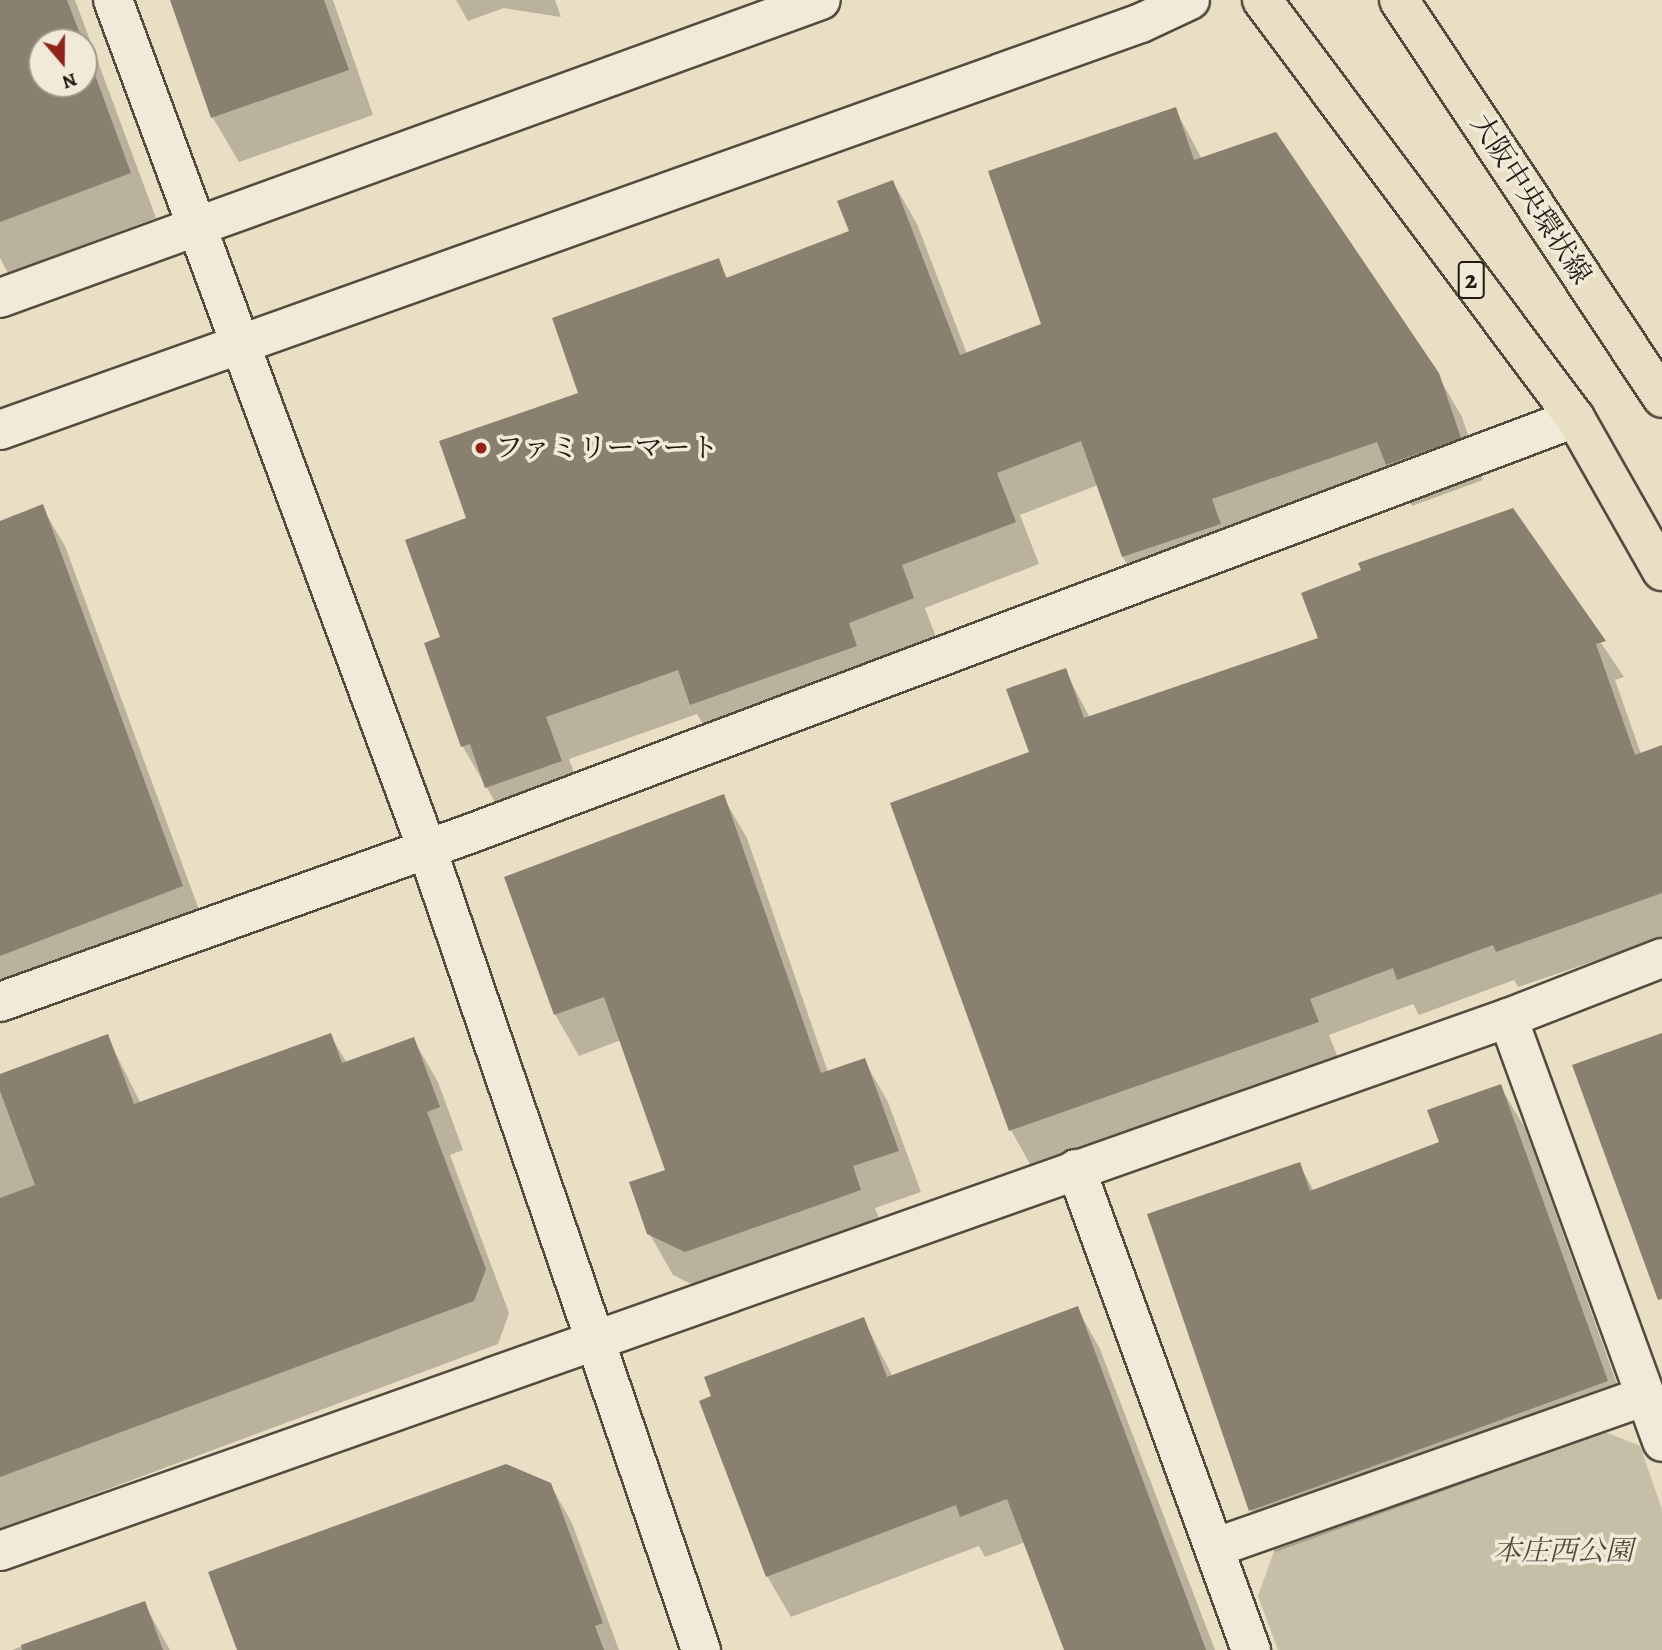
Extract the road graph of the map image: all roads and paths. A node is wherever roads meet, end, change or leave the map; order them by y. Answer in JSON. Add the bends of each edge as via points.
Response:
{"nodes":[{"id":1,"x":113,"y":0,"type":"edge"},
{"id":2,"x":821,"y":0,"type":"edge"},
{"id":3,"x":1190,"y":0,"type":"edge"},
{"id":4,"x":1262,"y":0,"type":"edge"},
{"id":5,"x":1399,"y":0,"type":"edge"},
{"id":6,"x":195,"y":229,"type":"junction"},
{"id":7,"x":0,"y":298,"type":"edge"},
{"id":8,"x":238,"y":345,"type":"junction"},
{"id":9,"x":1662,"y":398,"type":"edge"},
{"id":10,"x":1575,"y":418,"type":"junction"},
{"id":11,"x":0,"y":429,"type":"edge"},
{"id":12,"x":1662,"y":571,"type":"edge"},
{"id":13,"x":427,"y":849,"type":"junction"},
{"id":14,"x":1662,"y":958,"type":"edge"},
{"id":15,"x":0,"y":1002,"type":"edge"},
{"id":16,"x":1508,"y":1018,"type":"junction"},
{"id":17,"x":1076,"y":1169,"type":"junction"},
{"id":18,"x":592,"y":1339,"type":"junction"},
{"id":19,"x":1645,"y":1396,"type":"junction"},
{"id":20,"x":1662,"y":1442,"type":"edge"},
{"id":21,"x":1214,"y":1548,"type":"junction"},
{"id":22,"x":0,"y":1551,"type":"edge"},
{"id":23,"x":701,"y":1650,"type":"edge"},
{"id":24,"x":1251,"y":1650,"type":"edge"}],
"edges":[{"from":1,"to":6,"type":"street"},
{"from":2,"to":6,"type":"street"},
{"from":3,"to":8,"type":"street","via":[[1128,28]]},
{"from":4,"to":10,"type":"main road","number":"2"},
{"from":5,"to":9,"type":"main road","name":"大阪中央環状線"},
{"from":6,"to":7,"type":"street"},
{"from":6,"to":8,"type":"street"},
{"from":8,"to":11,"type":"street"},
{"from":8,"to":13,"type":"street"},
{"from":10,"to":12,"type":"main road","number":"2"},
{"from":10,"to":13,"type":"street"},
{"from":13,"to":15,"type":"street"},
{"from":13,"to":18,"type":"street"},
{"from":14,"to":16,"type":"street"},
{"from":16,"to":17,"type":"street"},
{"from":16,"to":19,"type":"street"},
{"from":17,"to":18,"type":"street"},
{"from":17,"to":21,"type":"street"},
{"from":18,"to":22,"type":"street"},
{"from":18,"to":23,"type":"street"},
{"from":19,"to":20,"type":"street"},
{"from":19,"to":21,"type":"street"},
{"from":21,"to":24,"type":"street"}]}
